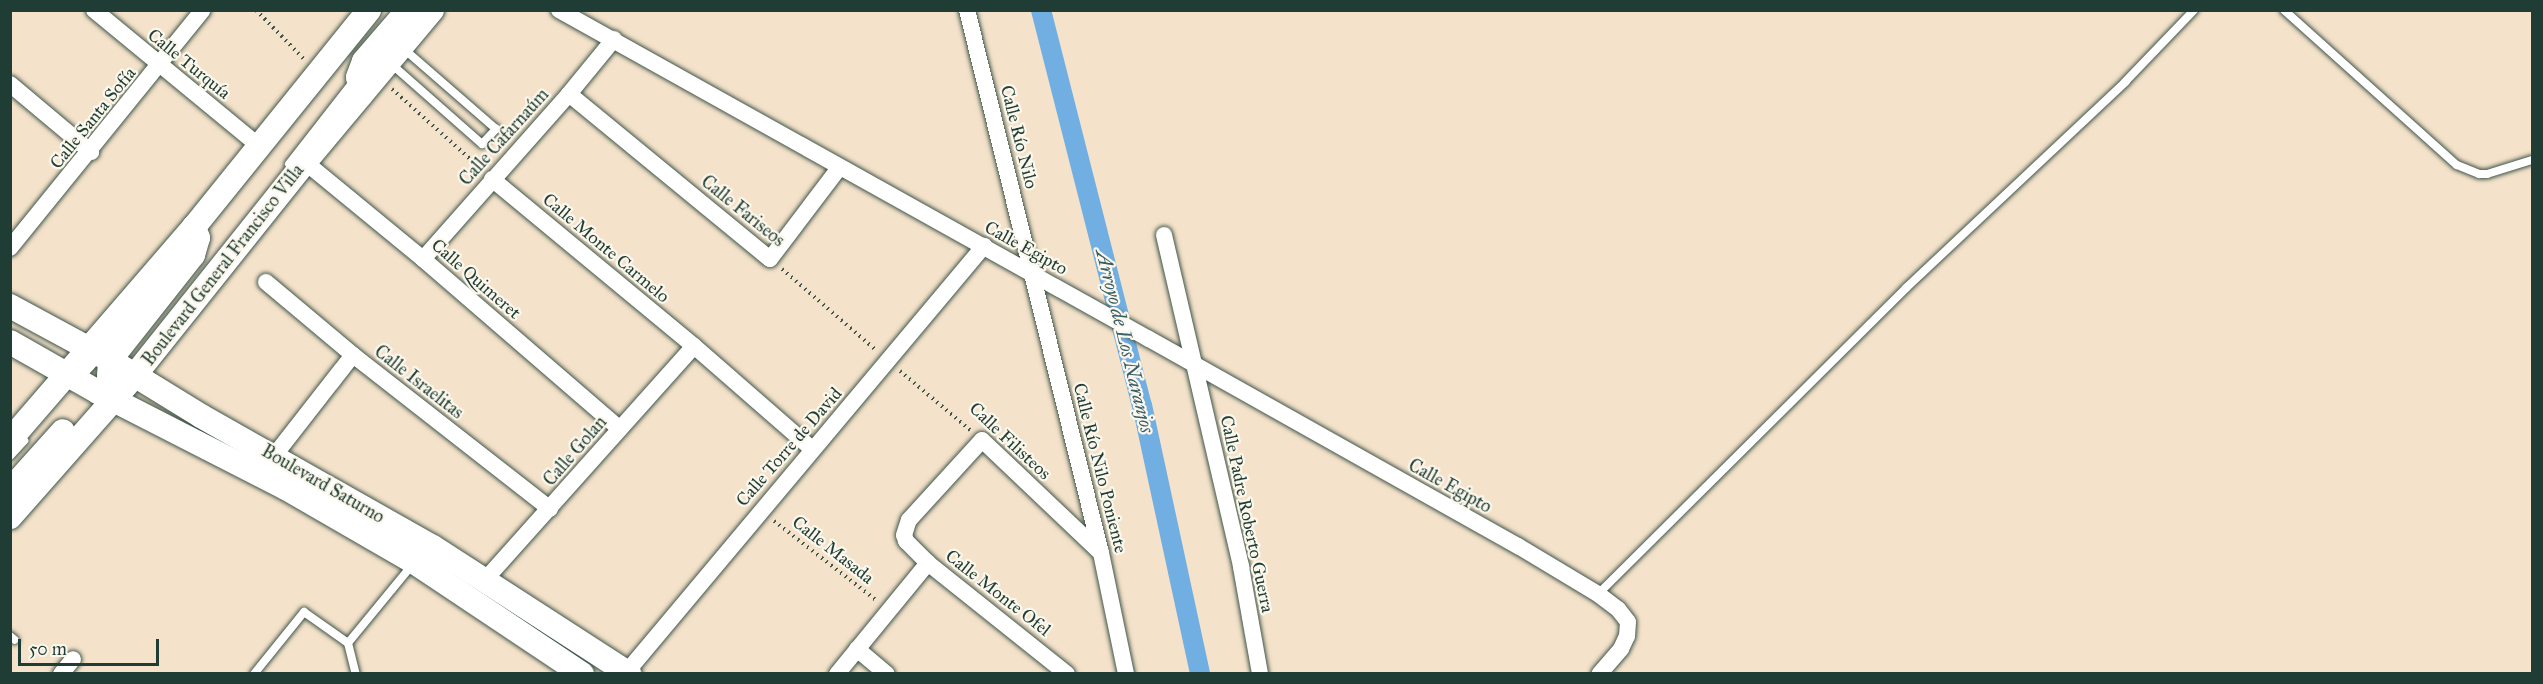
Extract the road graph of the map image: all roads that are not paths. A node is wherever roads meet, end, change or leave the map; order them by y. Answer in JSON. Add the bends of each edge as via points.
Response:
{"nodes":[{"id":1,"x":94,"y":10,"type":"edge"},
{"id":2,"x":203,"y":10,"type":"edge"},
{"id":3,"x":408,"y":10,"type":"edge"},
{"id":4,"x":418,"y":10,"type":"edge"},
{"id":5,"x":432,"y":10,"type":"edge"},
{"id":6,"x":559,"y":10,"type":"edge"},
{"id":7,"x":967,"y":10,"type":"edge"},
{"id":8,"x":2194,"y":10,"type":"edge"},
{"id":9,"x":2284,"y":10,"type":"edge"},
{"id":10,"x":368,"y":19,"type":"edge"},
{"id":11,"x":614,"y":39,"type":"junction"},
{"id":12,"x":160,"y":66,"type":"junction"},
{"id":13,"x":377,"y":71,"type":"junction"},
{"id":14,"x":10,"y":84,"type":"edge"},
{"id":15,"x":569,"y":94,"type":"junction"},
{"id":16,"x":281,"y":135,"type":"dead end"},
{"id":17,"x":260,"y":146,"type":"junction"},
{"id":18,"x":91,"y":152,"type":"junction"},
{"id":19,"x":2532,"y":160,"type":"edge"},
{"id":20,"x":295,"y":165,"type":"junction"},
{"id":21,"x":839,"y":168,"type":"junction"},
{"id":22,"x":492,"y":178,"type":"junction"},
{"id":23,"x":266,"y":195,"type":"dead end"},
{"id":24,"x":1164,"y":234,"type":"dead end"},
{"id":25,"x":12,"y":242,"type":"edge"},
{"id":26,"x":984,"y":246,"type":"junction"},
{"id":27,"x":215,"y":258,"type":"dead end"},
{"id":28,"x":423,"y":259,"type":"junction"},
{"id":29,"x":1032,"y":273,"type":"junction"},
{"id":30,"x":266,"y":282,"type":"dead end"},
{"id":31,"x":10,"y":306,"type":"edge"},
{"id":32,"x":10,"y":342,"type":"edge"},
{"id":33,"x":694,"y":346,"type":"junction"},
{"id":34,"x":353,"y":355,"type":"junction"},
{"id":35,"x":1193,"y":364,"type":"junction"},
{"id":36,"x":102,"y":376,"type":"junction"},
{"id":37,"x":73,"y":429,"type":"dead end"},
{"id":38,"x":620,"y":429,"type":"junction"},
{"id":39,"x":33,"y":431,"type":"dead end"},
{"id":40,"x":10,"y":440,"type":"edge"},
{"id":41,"x":982,"y":440,"type":"joint"},
{"id":42,"x":812,"y":449,"type":"junction"},
{"id":43,"x":10,"y":456,"type":"edge"},
{"id":44,"x":274,"y":456,"type":"junction"},
{"id":45,"x":10,"y":490,"type":"edge"},
{"id":46,"x":10,"y":499,"type":"edge"},
{"id":47,"x":550,"y":509,"type":"junction"},
{"id":48,"x":10,"y":517,"type":"edge"},
{"id":49,"x":1101,"y":553,"type":"junction"},
{"id":50,"x":414,"y":562,"type":"junction"},
{"id":51,"x":928,"y":563,"type":"junction"},
{"id":52,"x":484,"y":581,"type":"junction"},
{"id":53,"x":1598,"y":594,"type":"junction"},
{"id":54,"x":348,"y":643,"type":"junction"},
{"id":55,"x":857,"y":649,"type":"junction"},
{"id":56,"x":73,"y":659,"type":"dead end"},
{"id":57,"x":627,"y":673,"type":"edge"},
{"id":58,"x":61,"y":674,"type":"edge"},
{"id":59,"x":254,"y":674,"type":"edge"},
{"id":60,"x":356,"y":674,"type":"edge"},
{"id":61,"x":582,"y":674,"type":"edge"},
{"id":62,"x":837,"y":674,"type":"edge"},
{"id":63,"x":887,"y":674,"type":"edge"},
{"id":64,"x":1067,"y":674,"type":"edge"},
{"id":65,"x":1126,"y":674,"type":"edge"},
{"id":66,"x":1260,"y":674,"type":"edge"},
{"id":67,"x":1599,"y":674,"type":"edge"}],
"edges":[{"from":1,"to":12,"type":"street","name":"Calle Turquía"},
{"from":2,"to":12,"type":"street","name":"Calle Santa Sofía"},
{"from":3,"to":13,"type":"main road","via":[[364,61]]},
{"from":4,"to":13,"type":"lane"},
{"from":5,"to":13,"type":"main road","name":"Boulevard General Francisco Villa"},
{"from":6,"to":11,"type":"street","name":"Calle Egipto"},
{"from":7,"to":29,"type":"street","name":"Calle Río Nilo"},
{"from":8,"to":53,"type":"lane","via":[[2125,82],[1906,288]]},
{"from":9,"to":19,"type":"lane","via":[[2457,165],[2487,174]]},
{"from":10,"to":16,"type":"lane"},
{"from":10,"to":17,"type":"main road","name":"Boulevard General Francisco Villa","via":[[316,72]]},
{"from":11,"to":15,"type":"street","name":"Calle Cafarnaúm"},
{"from":11,"to":21,"type":"street","name":"Calle Egipto"},
{"from":12,"to":17,"type":"street","name":"Calle Turquía"},
{"from":12,"to":18,"type":"street","name":"Calle Santa Sofía"},
{"from":13,"to":13,"type":"lane","via":[[482,144],[496,129]]},
{"from":13,"to":20,"type":"main road","name":"Boulevard General Francisco Villa"},
{"from":14,"to":18,"type":"street"},
{"from":15,"to":21,"type":"street","name":"Calle Fariseos","via":[[770,259]]},
{"from":15,"to":22,"type":"street","name":"Calle Cafarnaúm"},
{"from":17,"to":36,"type":"main road","name":"Boulevard General Francisco Villa"},
{"from":18,"to":25,"type":"street","name":"Calle Santa Sofía"},
{"from":20,"to":28,"type":"street","name":"Calle Quimeret"},
{"from":20,"to":36,"type":"main road","name":"Boulevard General Francisco Villa"},
{"from":21,"to":26,"type":"street","name":"Calle Egipto"},
{"from":22,"to":28,"type":"street","name":"Calle Cafarnaúm"},
{"from":22,"to":33,"type":"street","name":"Calle Monte Carmelo"},
{"from":23,"to":27,"type":"lane"},
{"from":24,"to":35,"type":"street","name":"Calle Padre Roberto Guerra"},
{"from":26,"to":29,"type":"street","name":"Calle Egipto"},
{"from":26,"to":42,"type":"street","name":"Calle Torre de David"},
{"from":28,"to":38,"type":"street","name":"Calle Quimeret"},
{"from":29,"to":35,"type":"street","name":"Calle Egipto"},
{"from":29,"to":49,"type":"street","name":"Calle Río Nilo Poniente"},
{"from":30,"to":34,"type":"street","name":"Calle Israelitas"},
{"from":31,"to":36,"type":"main road","name":"Boulevard Saturno"},
{"from":32,"to":36,"type":"main road","name":"Boulevard Saturno"},
{"from":33,"to":38,"type":"street","name":"Calle Golan"},
{"from":33,"to":42,"type":"street","name":"Calle Monte Carmelo"},
{"from":34,"to":44,"type":"street"},
{"from":34,"to":47,"type":"street","name":"Calle Israelitas"},
{"from":35,"to":53,"type":"street","name":"Calle Egipto"},
{"from":35,"to":66,"type":"street","name":"Calle Padre Roberto Guerra","via":[[1241,567]]},
{"from":36,"to":40,"type":"main road","name":"Boulevard General Francisco Villa"},
{"from":36,"to":44,"type":"main road","name":"Boulevard Saturno","via":[[201,416]]},
{"from":36,"to":45,"type":"main road"},
{"from":36,"to":48,"type":"main road","name":"Boulevard General Francisco Villa"},
{"from":36,"to":50,"type":"main road","name":"Boulevard Saturno"},
{"from":37,"to":46,"type":"lane"},
{"from":38,"to":47,"type":"street","name":"Calle Golan"},
{"from":39,"to":43,"type":"lane"},
{"from":41,"to":49,"type":"street","name":"Calle Filisteos"},
{"from":41,"to":51,"type":"street","name":"Calle Monte Ofel","via":[[909,520],[906,541]]},
{"from":42,"to":57,"type":"street","name":"Calle Torre de David"},
{"from":44,"to":52,"type":"main road","name":"Boulevard Saturno"},
{"from":47,"to":52,"type":"street","name":"Calle Golan"},
{"from":49,"to":65,"type":"street","name":"Calle Río Nilo Poniente"},
{"from":50,"to":54,"type":"lane"},
{"from":50,"to":61,"type":"main road","name":"Boulevard Saturno"},
{"from":51,"to":55,"type":"street"},
{"from":51,"to":64,"type":"street","name":"Calle Monte Ofel"},
{"from":52,"to":57,"type":"main road","name":"Boulevard Saturno"},
{"from":53,"to":67,"type":"street","name":"Calle Egipto","via":[[1628,622],[1621,649]]},
{"from":54,"to":59,"type":"lane","via":[[304,612]]},
{"from":54,"to":60,"type":"lane"},
{"from":55,"to":62,"type":"street"},
{"from":55,"to":63,"type":"street"},
{"from":56,"to":58,"type":"street"}]}
